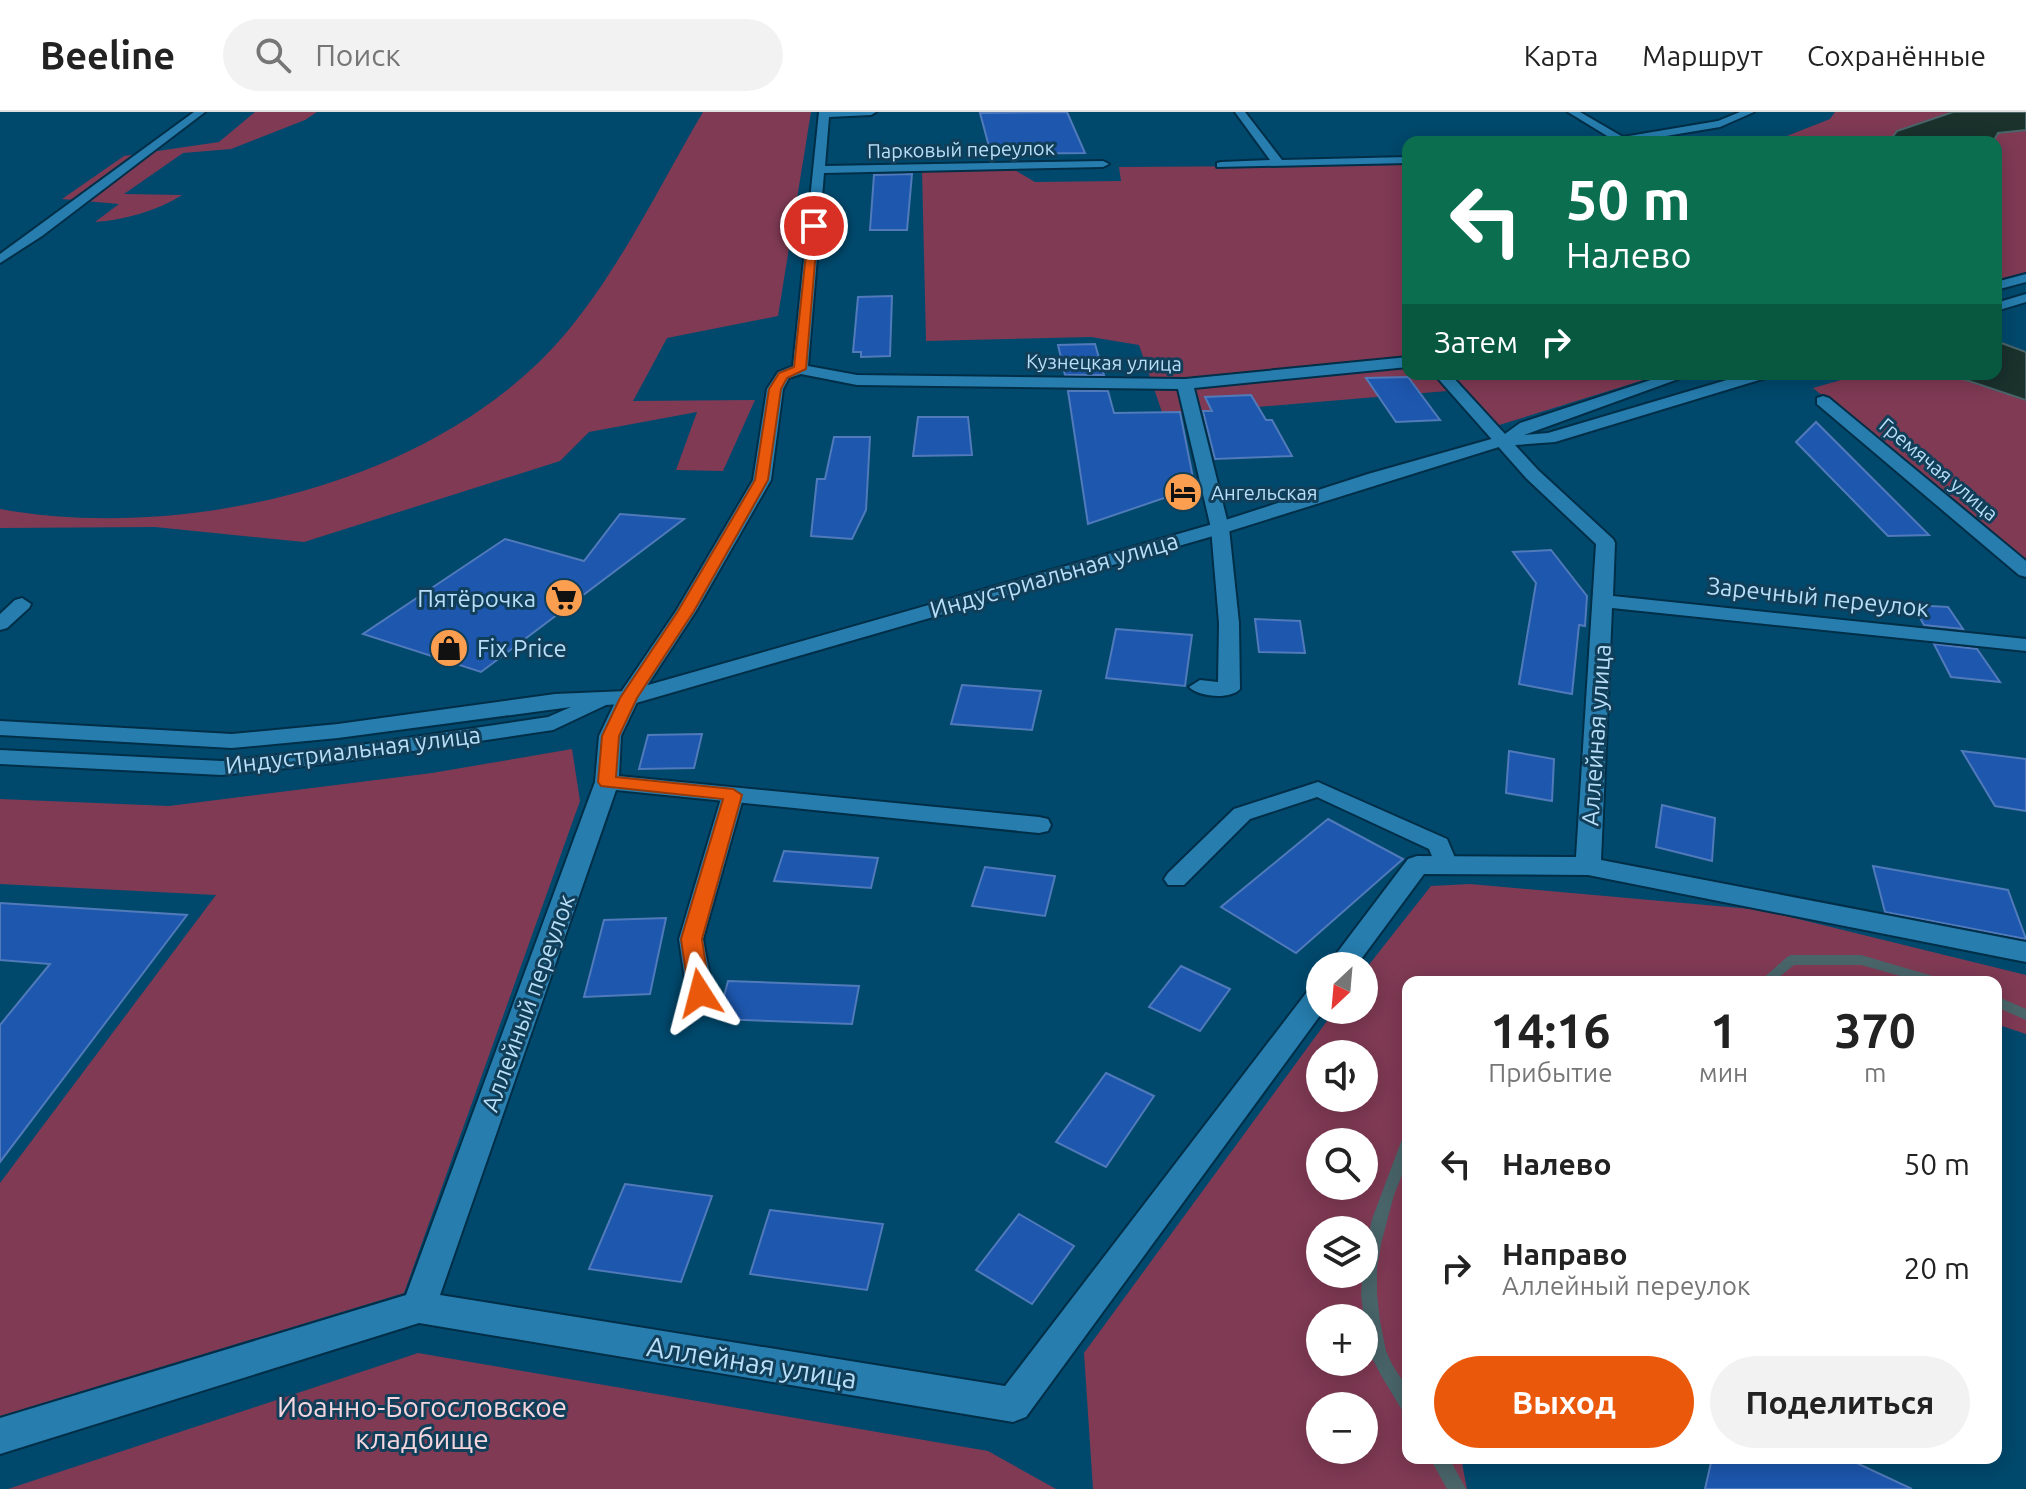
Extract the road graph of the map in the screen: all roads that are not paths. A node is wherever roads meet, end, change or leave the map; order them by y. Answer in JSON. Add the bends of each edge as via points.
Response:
{"nodes":[{"id":1,"x":200,"y":112,"type":"edge"},
{"id":2,"x":871,"y":112,"type":"edge"},
{"id":3,"x":1240,"y":112,"type":"edge"},
{"id":4,"x":1573,"y":112,"type":"edge"},
{"id":5,"x":1749,"y":112,"type":"edge"},
{"id":6,"x":824,"y":113,"type":"edge"},
{"id":7,"x":1615,"y":136,"type":"edge"},
{"id":8,"x":1652,"y":136,"type":"edge"},
{"id":9,"x":1402,"y":160,"type":"edge"},
{"id":10,"x":1278,"y":163,"type":"junction"},
{"id":11,"x":1103,"y":164,"type":"dead end"},
{"id":12,"x":1221,"y":165,"type":"dead end"},
{"id":13,"x":819,"y":170,"type":"junction"},
{"id":14,"x":0,"y":259,"type":"edge"},
{"id":15,"x":2026,"y":278,"type":"edge"},
{"id":16,"x":2002,"y":284,"type":"edge"},
{"id":17,"x":2026,"y":298,"type":"edge"},
{"id":18,"x":2002,"y":305,"type":"edge"},
{"id":19,"x":1402,"y":363,"type":"edge"},
{"id":20,"x":800,"y":369,"type":"junction"},
{"id":21,"x":1447,"y":380,"type":"edge"},
{"id":22,"x":1666,"y":380,"type":"edge"},
{"id":23,"x":1743,"y":380,"type":"edge"},
{"id":24,"x":1185,"y":384,"type":"junction"},
{"id":25,"x":1823,"y":401,"type":"dead end"},
{"id":26,"x":1501,"y":441,"type":"junction"},
{"id":27,"x":1220,"y":528,"type":"junction"},
{"id":28,"x":2026,"y":571,"type":"edge"},
{"id":29,"x":1604,"y":601,"type":"junction"},
{"id":30,"x":22,"y":604,"type":"dead end"},
{"id":31,"x":0,"y":624,"type":"edge"},
{"id":32,"x":2026,"y":645,"type":"edge"},
{"id":33,"x":1200,"y":687,"type":"dead end"},
{"id":34,"x":617,"y":699,"type":"junction"},
{"id":35,"x":0,"y":728,"type":"edge"},
{"id":36,"x":0,"y":757,"type":"edge"},
{"id":37,"x":607,"y":782,"type":"junction"},
{"id":38,"x":733,"y":795,"type":"junction"},
{"id":39,"x":1039,"y":825,"type":"dead end"},
{"id":40,"x":1588,"y":866,"type":"junction"},
{"id":41,"x":1447,"y":867,"type":"junction"},
{"id":42,"x":1176,"y":879,"type":"dead end"},
{"id":43,"x":1352,"y":952,"type":"edge"},
{"id":44,"x":2026,"y":952,"type":"edge"},
{"id":45,"x":700,"y":993,"type":"dead end"},
{"id":46,"x":1306,"y":1014,"type":"edge"},
{"id":47,"x":419,"y":1307,"type":"junction"},
{"id":48,"x":0,"y":1436,"type":"edge"}],
"edges":[{"from":1,"to":14,"type":"lane"},
{"from":2,"to":6,"type":"street"},
{"from":3,"to":10,"type":"street"},
{"from":4,"to":7,"type":"street"},
{"from":5,"to":8,"type":"street","via":[[1720,124]]},
{"from":6,"to":13,"type":"street"},
{"from":9,"to":10,"type":"street"},
{"from":10,"to":12,"type":"street"},
{"from":11,"to":13,"type":"street","name":"Парковый переулок"},
{"from":13,"to":20,"type":"street"},
{"from":15,"to":16,"type":"street"},
{"from":17,"to":18,"type":"street"},
{"from":19,"to":24,"type":"street","name":"Кузнецкая улица"},
{"from":20,"to":24,"type":"street","name":"Кузнецкая улица","via":[[857,380]]},
{"from":20,"to":34,"type":"street","name":"Аллейный переулок","via":[[783,375],[775,389],[762,480],[686,611]]},
{"from":21,"to":26,"type":"street","name":"Аллейная улица"},
{"from":22,"to":26,"type":"street","name":"Индустриальная улица","via":[[1526,426]]},
{"from":23,"to":26,"type":"street","name":"Индустриальная улица","via":[[1549,438]]},
{"from":24,"to":27,"type":"street"},
{"from":25,"to":28,"type":"street","name":"Гремячая улица"},
{"from":26,"to":27,"type":"street","name":"Индустриальная улица"},
{"from":26,"to":29,"type":"street","name":"Аллейная улица","via":[[1606,543]]},
{"from":27,"to":33,"type":"street","via":[[1229,689]]},
{"from":27,"to":34,"type":"street","name":"Индустриальная улица"},
{"from":29,"to":32,"type":"street","name":"Заречный переулок"},
{"from":29,"to":40,"type":"street","name":"Аллейная улица"},
{"from":30,"to":31,"type":"lane"},
{"from":34,"to":35,"type":"street","name":"Индустриальная улица","via":[[555,701],[232,741]]},
{"from":34,"to":36,"type":"street","name":"Индустриальная улица","via":[[553,723],[222,768]]},
{"from":34,"to":37,"type":"street","name":"Аллейный переулок"},
{"from":37,"to":38,"type":"street"},
{"from":37,"to":47,"type":"street","name":"Аллейный переулок"},
{"from":38,"to":39,"type":"street"},
{"from":38,"to":45,"type":"lane","via":[[691,939]]},
{"from":40,"to":41,"type":"street"},
{"from":40,"to":44,"type":"street"},
{"from":41,"to":42,"type":"lane","via":[[1439,844],[1318,789],[1242,814]]},
{"from":41,"to":43,"type":"street","via":[[1417,865]]},
{"from":46,"to":47,"type":"street","name":"Аллейная улица","via":[[1013,1405]]},
{"from":47,"to":48,"type":"street","name":"Аллейная улица"}]}
